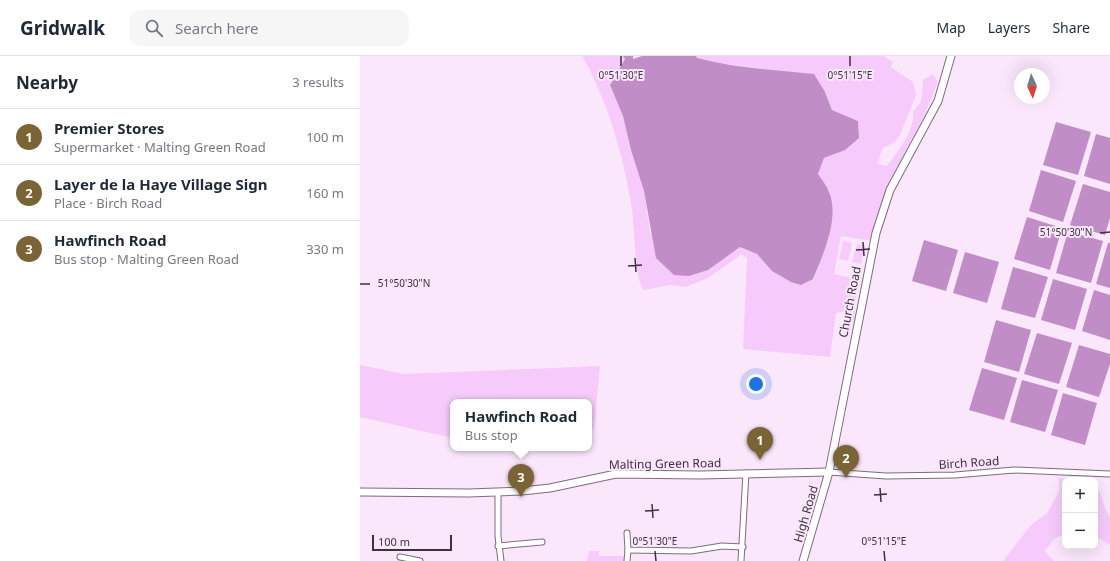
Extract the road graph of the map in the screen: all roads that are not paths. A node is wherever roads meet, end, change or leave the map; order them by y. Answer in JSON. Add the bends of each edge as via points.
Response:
{"nodes":[{"id":1,"x":951,"y":56,"type":"edge"},
{"id":2,"x":829,"y":472,"type":"junction"},
{"id":3,"x":746,"y":474,"type":"junction"},
{"id":4,"x":1110,"y":474,"type":"edge"},
{"id":5,"x":360,"y":492,"type":"edge"},
{"id":6,"x":498,"y":492,"type":"junction"},
{"id":7,"x":627,"y":533,"type":"dead end"},
{"id":8,"x":542,"y":542,"type":"dead end"},
{"id":9,"x":498,"y":546,"type":"junction"},
{"id":10,"x":743,"y":547,"type":"junction"},
{"id":11,"x":628,"y":550,"type":"junction"},
{"id":12,"x":400,"y":557,"type":"dead end"},
{"id":13,"x":420,"y":561,"type":"edge"},
{"id":14,"x":500,"y":561,"type":"edge"},
{"id":15,"x":627,"y":561,"type":"edge"},
{"id":16,"x":741,"y":561,"type":"edge"},
{"id":17,"x":805,"y":561,"type":"edge"}],
"edges":[{"from":1,"to":2,"type":"main road","name":"Church Road","via":[[938,101],[890,190],[876,233]]},
{"from":2,"to":3,"type":"main road","name":"Malting Green Road"},
{"from":2,"to":4,"type":"street","name":"Birch Road","via":[[886,476],[955,475],[1014,470]]},
{"from":2,"to":17,"type":"main road","name":"High Road"},
{"from":3,"to":6,"type":"main road","name":"Malting Green Road","via":[[616,474],[550,488]]},
{"from":3,"to":10,"type":"street"},
{"from":5,"to":6,"type":"main road","name":"Malting Green Road"},
{"from":6,"to":9,"type":"street"},
{"from":7,"to":11,"type":"street"},
{"from":8,"to":9,"type":"street"},
{"from":9,"to":14,"type":"street"},
{"from":10,"to":11,"type":"street","via":[[722,546],[691,551]]},
{"from":10,"to":16,"type":"street"},
{"from":11,"to":15,"type":"street"},
{"from":12,"to":13,"type":"street"}]}
